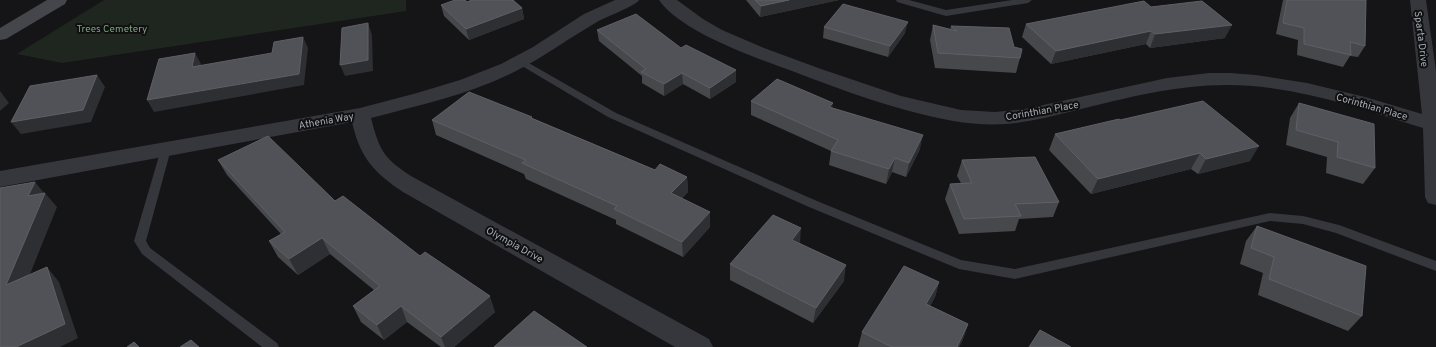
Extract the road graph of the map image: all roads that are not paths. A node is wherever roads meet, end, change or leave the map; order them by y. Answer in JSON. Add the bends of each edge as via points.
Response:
{"nodes":[{"id":1,"x":60,"y":0,"type":"edge"},
{"id":2,"x":631,"y":0,"type":"edge"},
{"id":3,"x":667,"y":0,"type":"edge"},
{"id":4,"x":900,"y":0,"type":"edge"},
{"id":5,"x":1028,"y":0,"type":"edge"},
{"id":6,"x":1418,"y":0,"type":"edge"},
{"id":7,"x":0,"y":35,"type":"edge"},
{"id":8,"x":520,"y":61,"type":"junction"},
{"id":9,"x":360,"y":114,"type":"junction"},
{"id":10,"x":1433,"y":124,"type":"junction"},
{"id":11,"x":166,"y":149,"type":"junction"},
{"id":12,"x":0,"y":179,"type":"edge"},
{"id":13,"x":1436,"y":197,"type":"edge"},
{"id":14,"x":1436,"y":266,"type":"edge"},
{"id":15,"x":272,"y":347,"type":"edge"},
{"id":16,"x":700,"y":347,"type":"edge"}],
"edges":[{"from":1,"to":7,"type":"street"},
{"from":2,"to":8,"type":"street","name":"Athenia Way","via":[[600,12]]},
{"from":3,"to":10,"type":"street","name":"Corinthian Place","via":[[722,36],[755,50],[882,97],[947,114],[977,118],[1012,117],[1182,82],[1229,79],[1280,83],[1349,99]]},
{"from":4,"to":5,"type":"lane","via":[[946,13]]},
{"from":6,"to":10,"type":"street","name":"Sparta Drive"},
{"from":8,"to":9,"type":"street","name":"Athenia Way","via":[[446,91]]},
{"from":8,"to":14,"type":"lane","via":[[612,115],[813,204],[959,264],[1014,274],[1270,217],[1303,220],[1339,229]]},
{"from":9,"to":11,"type":"street","name":"Athenia Way"},
{"from":9,"to":16,"type":"street","name":"Olympia Drive","via":[[367,141],[377,160],[396,177]]},
{"from":10,"to":13,"type":"street","name":"Sparta Drive"},
{"from":11,"to":12,"type":"street","name":"Athenia Way"},
{"from":11,"to":15,"type":"lane","via":[[140,241],[146,252]]}]}
